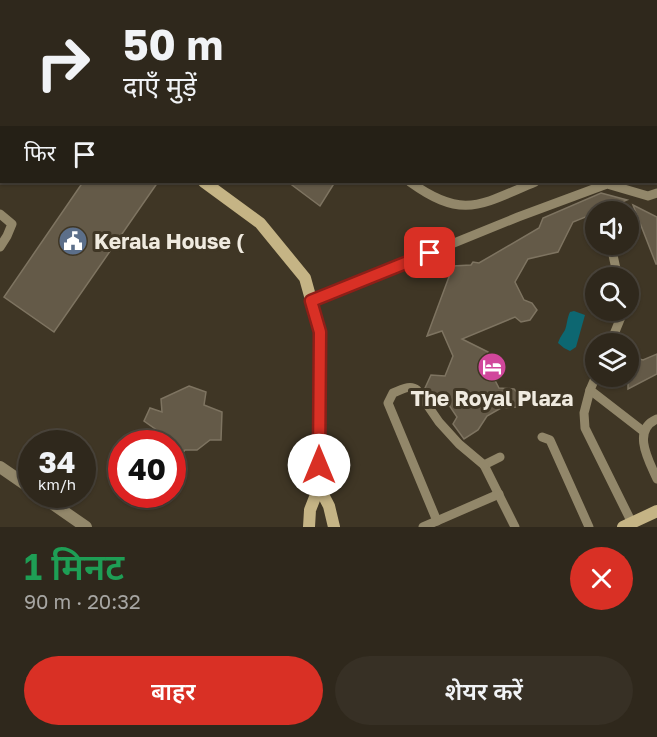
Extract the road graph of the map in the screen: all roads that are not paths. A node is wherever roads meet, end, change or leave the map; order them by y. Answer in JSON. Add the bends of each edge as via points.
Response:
{"nodes":[{"id":1,"x":205,"y":183,"type":"edge"},
{"id":2,"x":411,"y":183,"type":"edge"},
{"id":3,"x":533,"y":183,"type":"edge"},
{"id":4,"x":657,"y":193,"type":"edge"},
{"id":5,"x":0,"y":214,"type":"edge"},
{"id":6,"x":0,"y":247,"type":"edge"},
{"id":7,"x":311,"y":301,"type":"junction"},
{"id":8,"x":591,"y":387,"type":"edge"},
{"id":9,"x":590,"y":390,"type":"junction"},
{"id":10,"x":657,"y":419,"type":"edge"},
{"id":11,"x":644,"y":431,"type":"junction"},
{"id":12,"x":542,"y":437,"type":"dead end"},
{"id":13,"x":500,"y":457,"type":"dead end"},
{"id":14,"x":484,"y":465,"type":"junction"},
{"id":15,"x":0,"y":467,"type":"edge"},
{"id":16,"x":18,"y":479,"type":"edge"},
{"id":17,"x":657,"y":479,"type":"edge"},
{"id":18,"x":319,"y":487,"type":"junction"},
{"id":19,"x":499,"y":495,"type":"junction"},
{"id":20,"x":59,"y":508,"type":"edge"},
{"id":21,"x":657,"y":511,"type":"edge"},
{"id":22,"x":437,"y":521,"type":"junction"},
{"id":23,"x":627,"y":525,"type":"edge"},
{"id":24,"x":86,"y":527,"type":"edge"},
{"id":25,"x":309,"y":527,"type":"edge"},
{"id":26,"x":334,"y":527,"type":"edge"},
{"id":27,"x":423,"y":527,"type":"edge"},
{"id":28,"x":515,"y":527,"type":"edge"},
{"id":29,"x":589,"y":527,"type":"edge"}],
"edges":[{"from":1,"to":7,"type":"street","via":[[260,223],[305,278]]},
{"from":2,"to":3,"type":"lane","via":[[430,196],[458,206],[478,205]]},
{"from":4,"to":7,"type":"lane","via":[[648,196],[607,184]]},
{"from":5,"to":6,"type":"lane","via":[[12,224]]},
{"from":7,"to":18,"type":"street","via":[[320,332]]},
{"from":8,"to":9,"type":"lane"},
{"from":9,"to":11,"type":"lane"},
{"from":9,"to":23,"type":"lane","via":[[585,428]]},
{"from":10,"to":11,"type":"lane"},
{"from":11,"to":17,"type":"lane","via":[[643,441]]},
{"from":12,"to":29,"type":"lane","via":[[550,440]]},
{"from":13,"to":14,"type":"lane"},
{"from":14,"to":19,"type":"lane"},
{"from":14,"to":22,"type":"lane","via":[[439,422],[417,390],[409,387],[393,393],[388,403]]},
{"from":15,"to":16,"type":"street"},
{"from":18,"to":25,"type":"street","via":[[310,510]]},
{"from":18,"to":26,"type":"street"},
{"from":19,"to":22,"type":"lane"},
{"from":19,"to":28,"type":"lane"},
{"from":20,"to":24,"type":"street"},
{"from":21,"to":23,"type":"street"},
{"from":22,"to":27,"type":"lane"}]}
